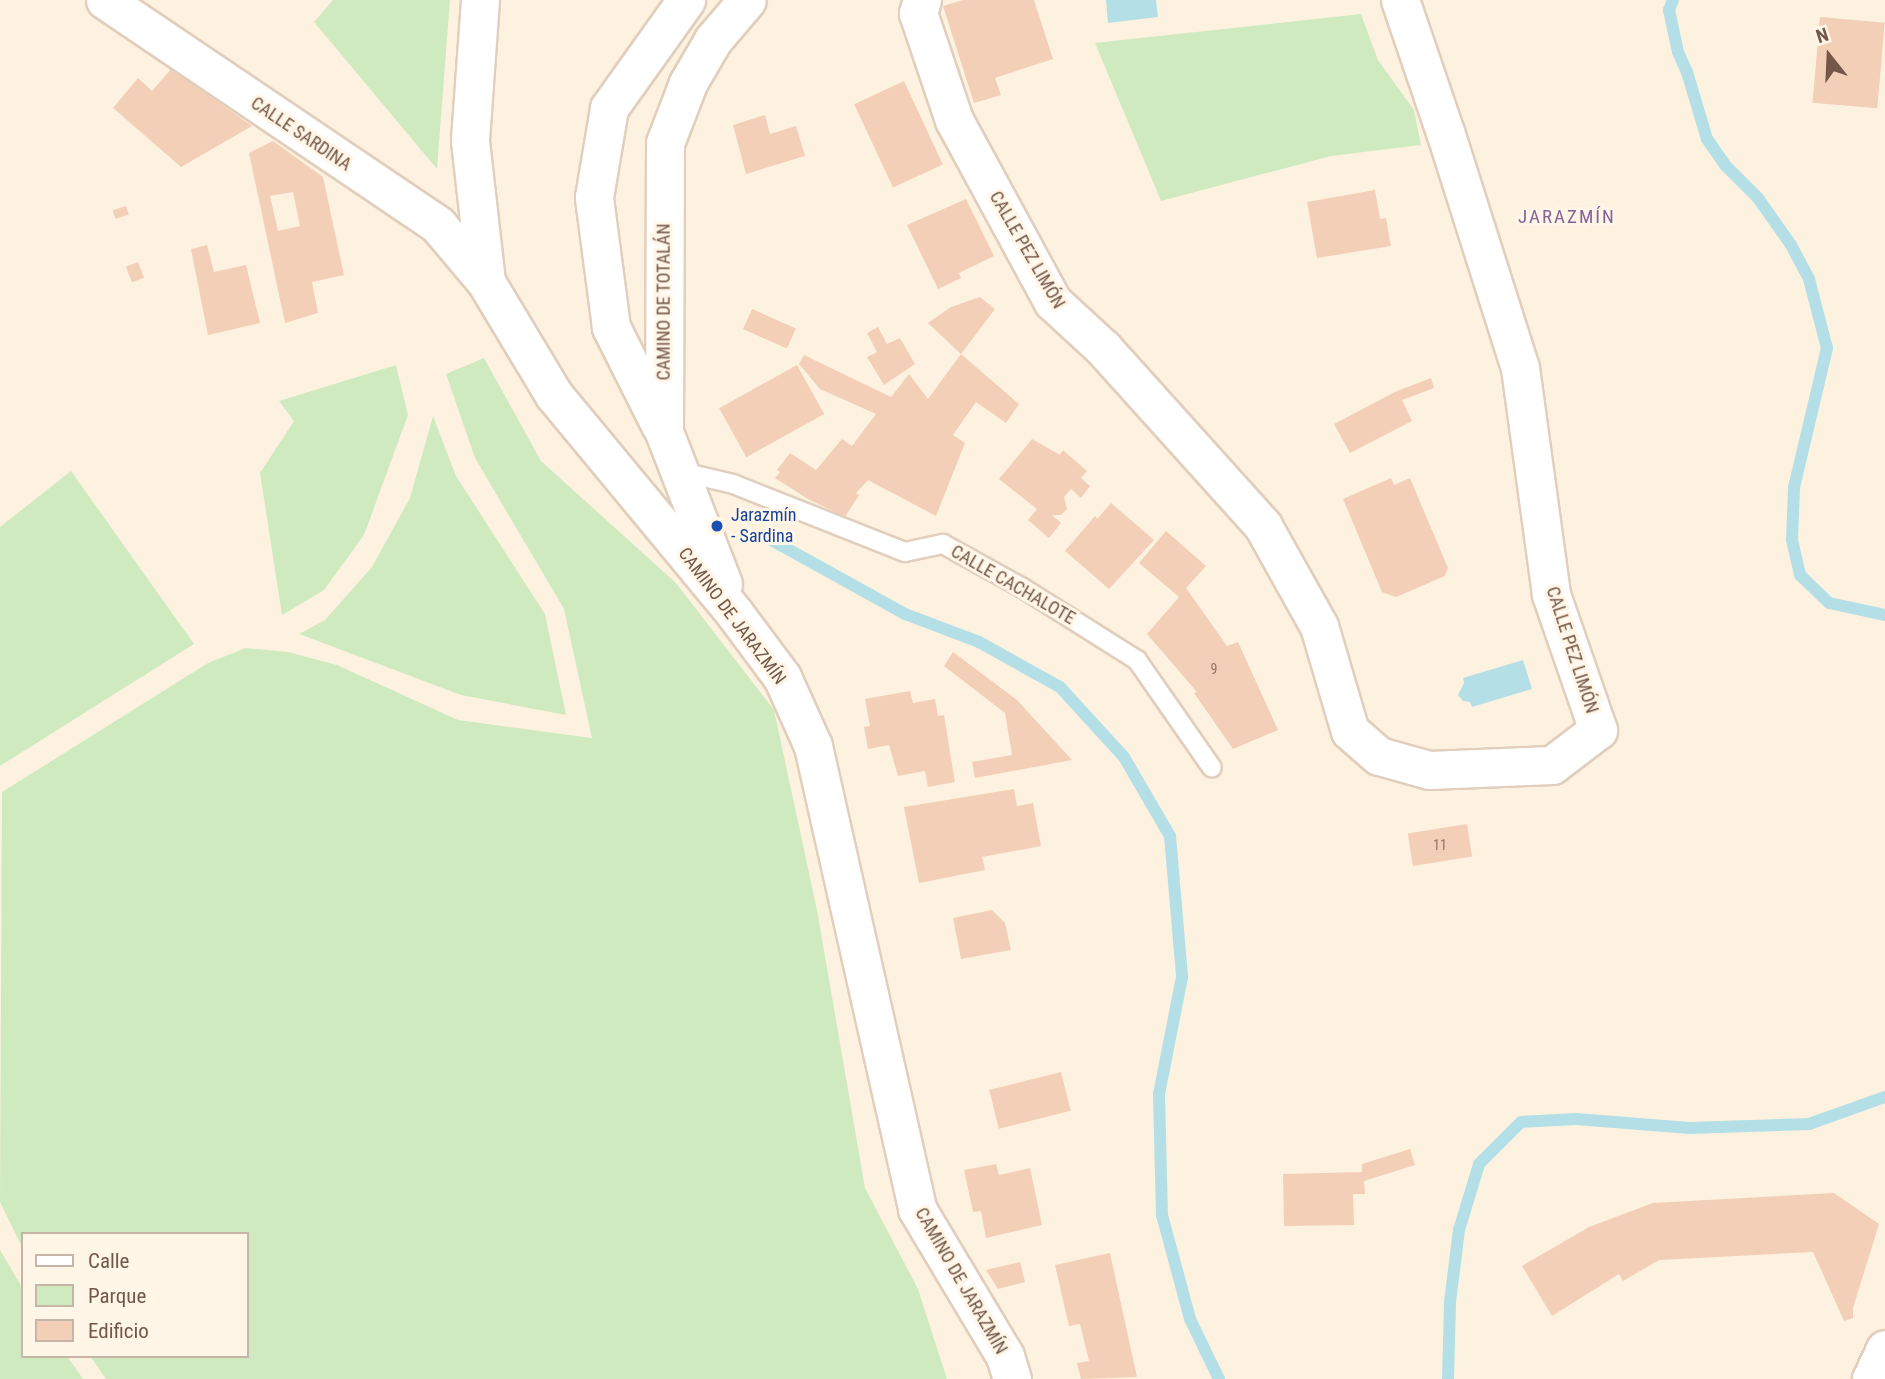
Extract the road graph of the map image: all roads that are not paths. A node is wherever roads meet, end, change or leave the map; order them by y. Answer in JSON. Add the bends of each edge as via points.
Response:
{"nodes":[{"id":1,"x":104,"y":0,"type":"edge"},
{"id":2,"x":480,"y":0,"type":"edge"},
{"id":3,"x":686,"y":0,"type":"edge"},
{"id":4,"x":747,"y":0,"type":"edge"},
{"id":5,"x":922,"y":0,"type":"edge"},
{"id":6,"x":1400,"y":0,"type":"edge"},
{"id":7,"x":486,"y":282,"type":"junction"},
{"id":8,"x":664,"y":432,"type":"junction"},
{"id":9,"x":678,"y":471,"type":"junction"},
{"id":10,"x":735,"y":614,"type":"junction"},
{"id":11,"x":1212,"y":768,"type":"dead end"},
{"id":12,"x":1885,"y":1349,"type":"edge"},
{"id":13,"x":1012,"y":1379,"type":"edge"},
{"id":14,"x":1871,"y":1379,"type":"edge"}],
"edges":[{"from":1,"to":7,"type":"street","name":"CALLE SARDINA","via":[[438,225]]},
{"from":2,"to":7,"type":"street","name":"CAMINO DE JARAZMÍN","via":[[470,141]]},
{"from":3,"to":8,"type":"street","via":[[609,108],[594,197],[611,327]]},
{"from":4,"to":8,"type":"street","name":"CAMINO DE TOTALÁN","via":[[713,40],[688,83],[665,143]]},
{"from":5,"to":6,"type":"street","name":"CALLE PEZ LIMÓN","via":[[918,13],[954,120],[1053,302],[1103,348],[1263,526],[1319,626],[1350,731],[1379,756],[1430,770],[1552,765],[1598,730],[1550,594],[1520,368]]},
{"from":7,"to":10,"type":"street","name":"CAMINO DE JARAZMÍN","via":[[554,396]]},
{"from":8,"to":9,"type":"street","name":"CAMINO DE TOTALÁN"},
{"from":9,"to":10,"type":"street","name":"CAMINO DE TOTALÁN"},
{"from":9,"to":11,"type":"lane","name":"CALLE CACHALOTE","via":[[733,484],[905,552],[943,544],[1010,581],[1137,660]]},
{"from":10,"to":13,"type":"street","name":"CAMINO DE JARAZMÍN","via":[[782,677],[813,746],[917,1209],[1005,1356]]},
{"from":12,"to":14,"type":"street"}]}
